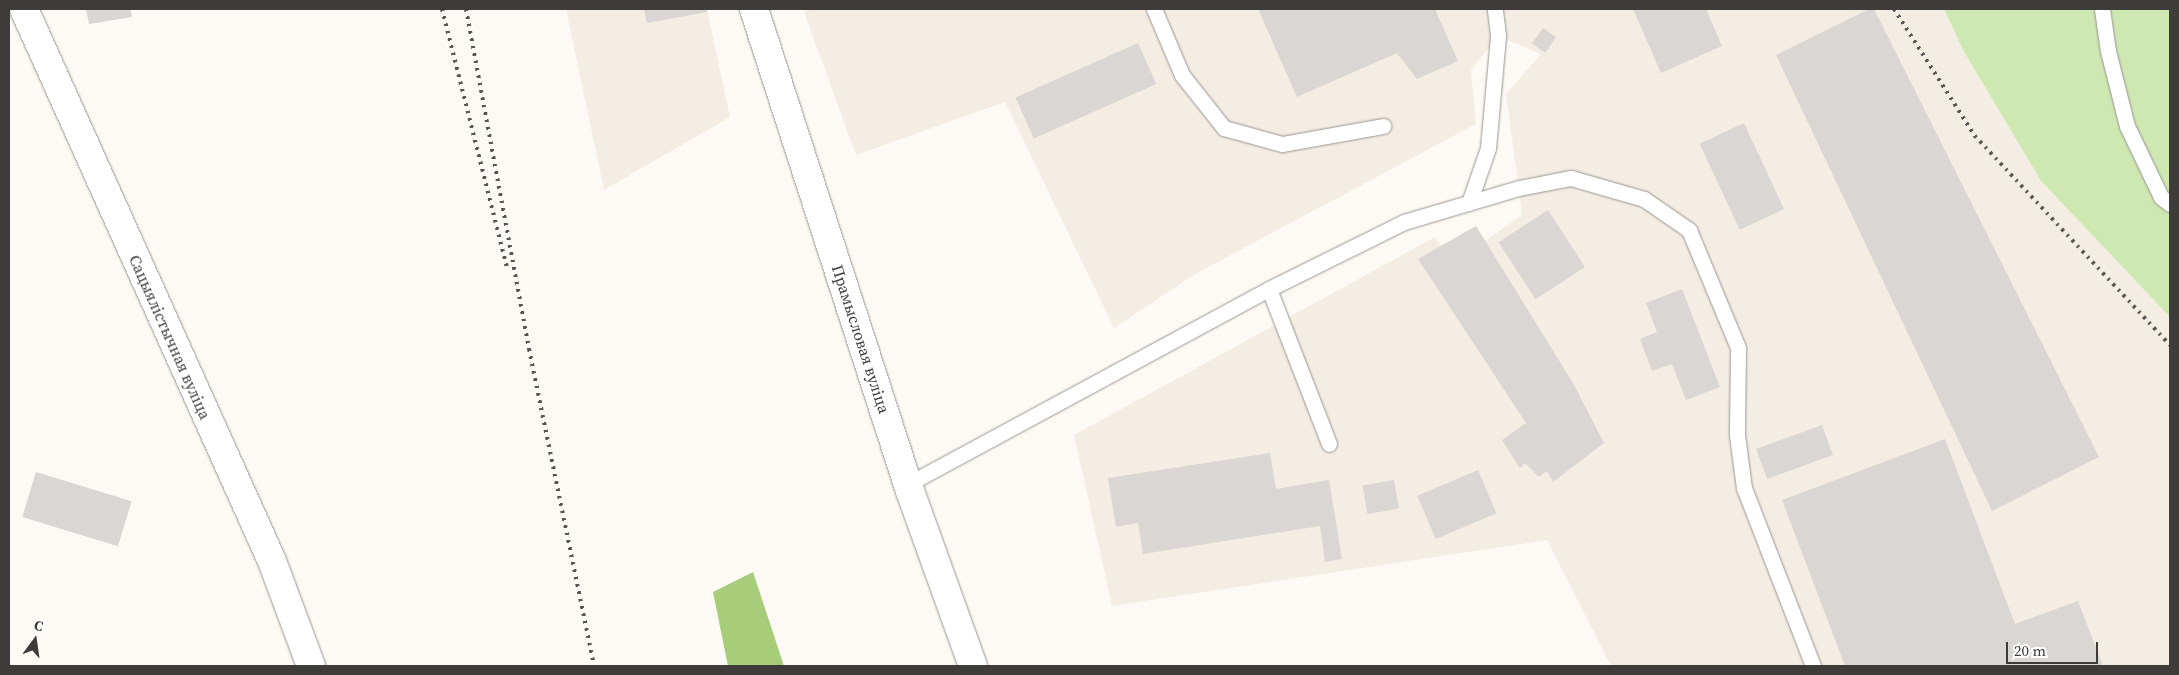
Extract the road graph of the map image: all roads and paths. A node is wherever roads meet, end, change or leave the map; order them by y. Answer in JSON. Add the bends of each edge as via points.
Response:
{"nodes":[{"id":1,"x":24,"y":9,"type":"edge"},
{"id":2,"x":754,"y":9,"type":"edge"},
{"id":3,"x":1154,"y":9,"type":"edge"},
{"id":4,"x":1495,"y":9,"type":"edge"},
{"id":5,"x":2102,"y":9,"type":"edge"},
{"id":6,"x":1383,"y":126,"type":"dead end"},
{"id":7,"x":1469,"y":203,"type":"junction"},
{"id":8,"x":2170,"y":204,"type":"edge"},
{"id":9,"x":1270,"y":289,"type":"junction"},
{"id":10,"x":1329,"y":444,"type":"dead end"},
{"id":11,"x":908,"y":484,"type":"junction"},
{"id":12,"x":311,"y":666,"type":"edge"},
{"id":13,"x":974,"y":666,"type":"edge"},
{"id":14,"x":1813,"y":666,"type":"edge"}],
"edges":[{"from":1,"to":12,"type":"street","name":"Сацыялістычная вуліца","via":[[272,561]]},
{"from":2,"to":11,"type":"street","name":"Прамысловая вуліца"},
{"from":3,"to":6,"type":"lane","via":[[1182,74],[1224,128],[1282,144]]},
{"from":4,"to":7,"type":"lane","via":[[1498,35],[1488,148]]},
{"from":5,"to":8,"type":"lane","via":[[2108,51],[2127,126],[2161,197]]},
{"from":7,"to":9,"type":"lane","via":[[1404,222]]},
{"from":7,"to":14,"type":"lane","via":[[1571,178],[1644,199],[1689,230],[1738,348],[1737,436],[1744,488]]},
{"from":9,"to":10,"type":"lane"},
{"from":9,"to":11,"type":"lane"},
{"from":11,"to":13,"type":"street","name":"Прамысловая вуліца"}]}
